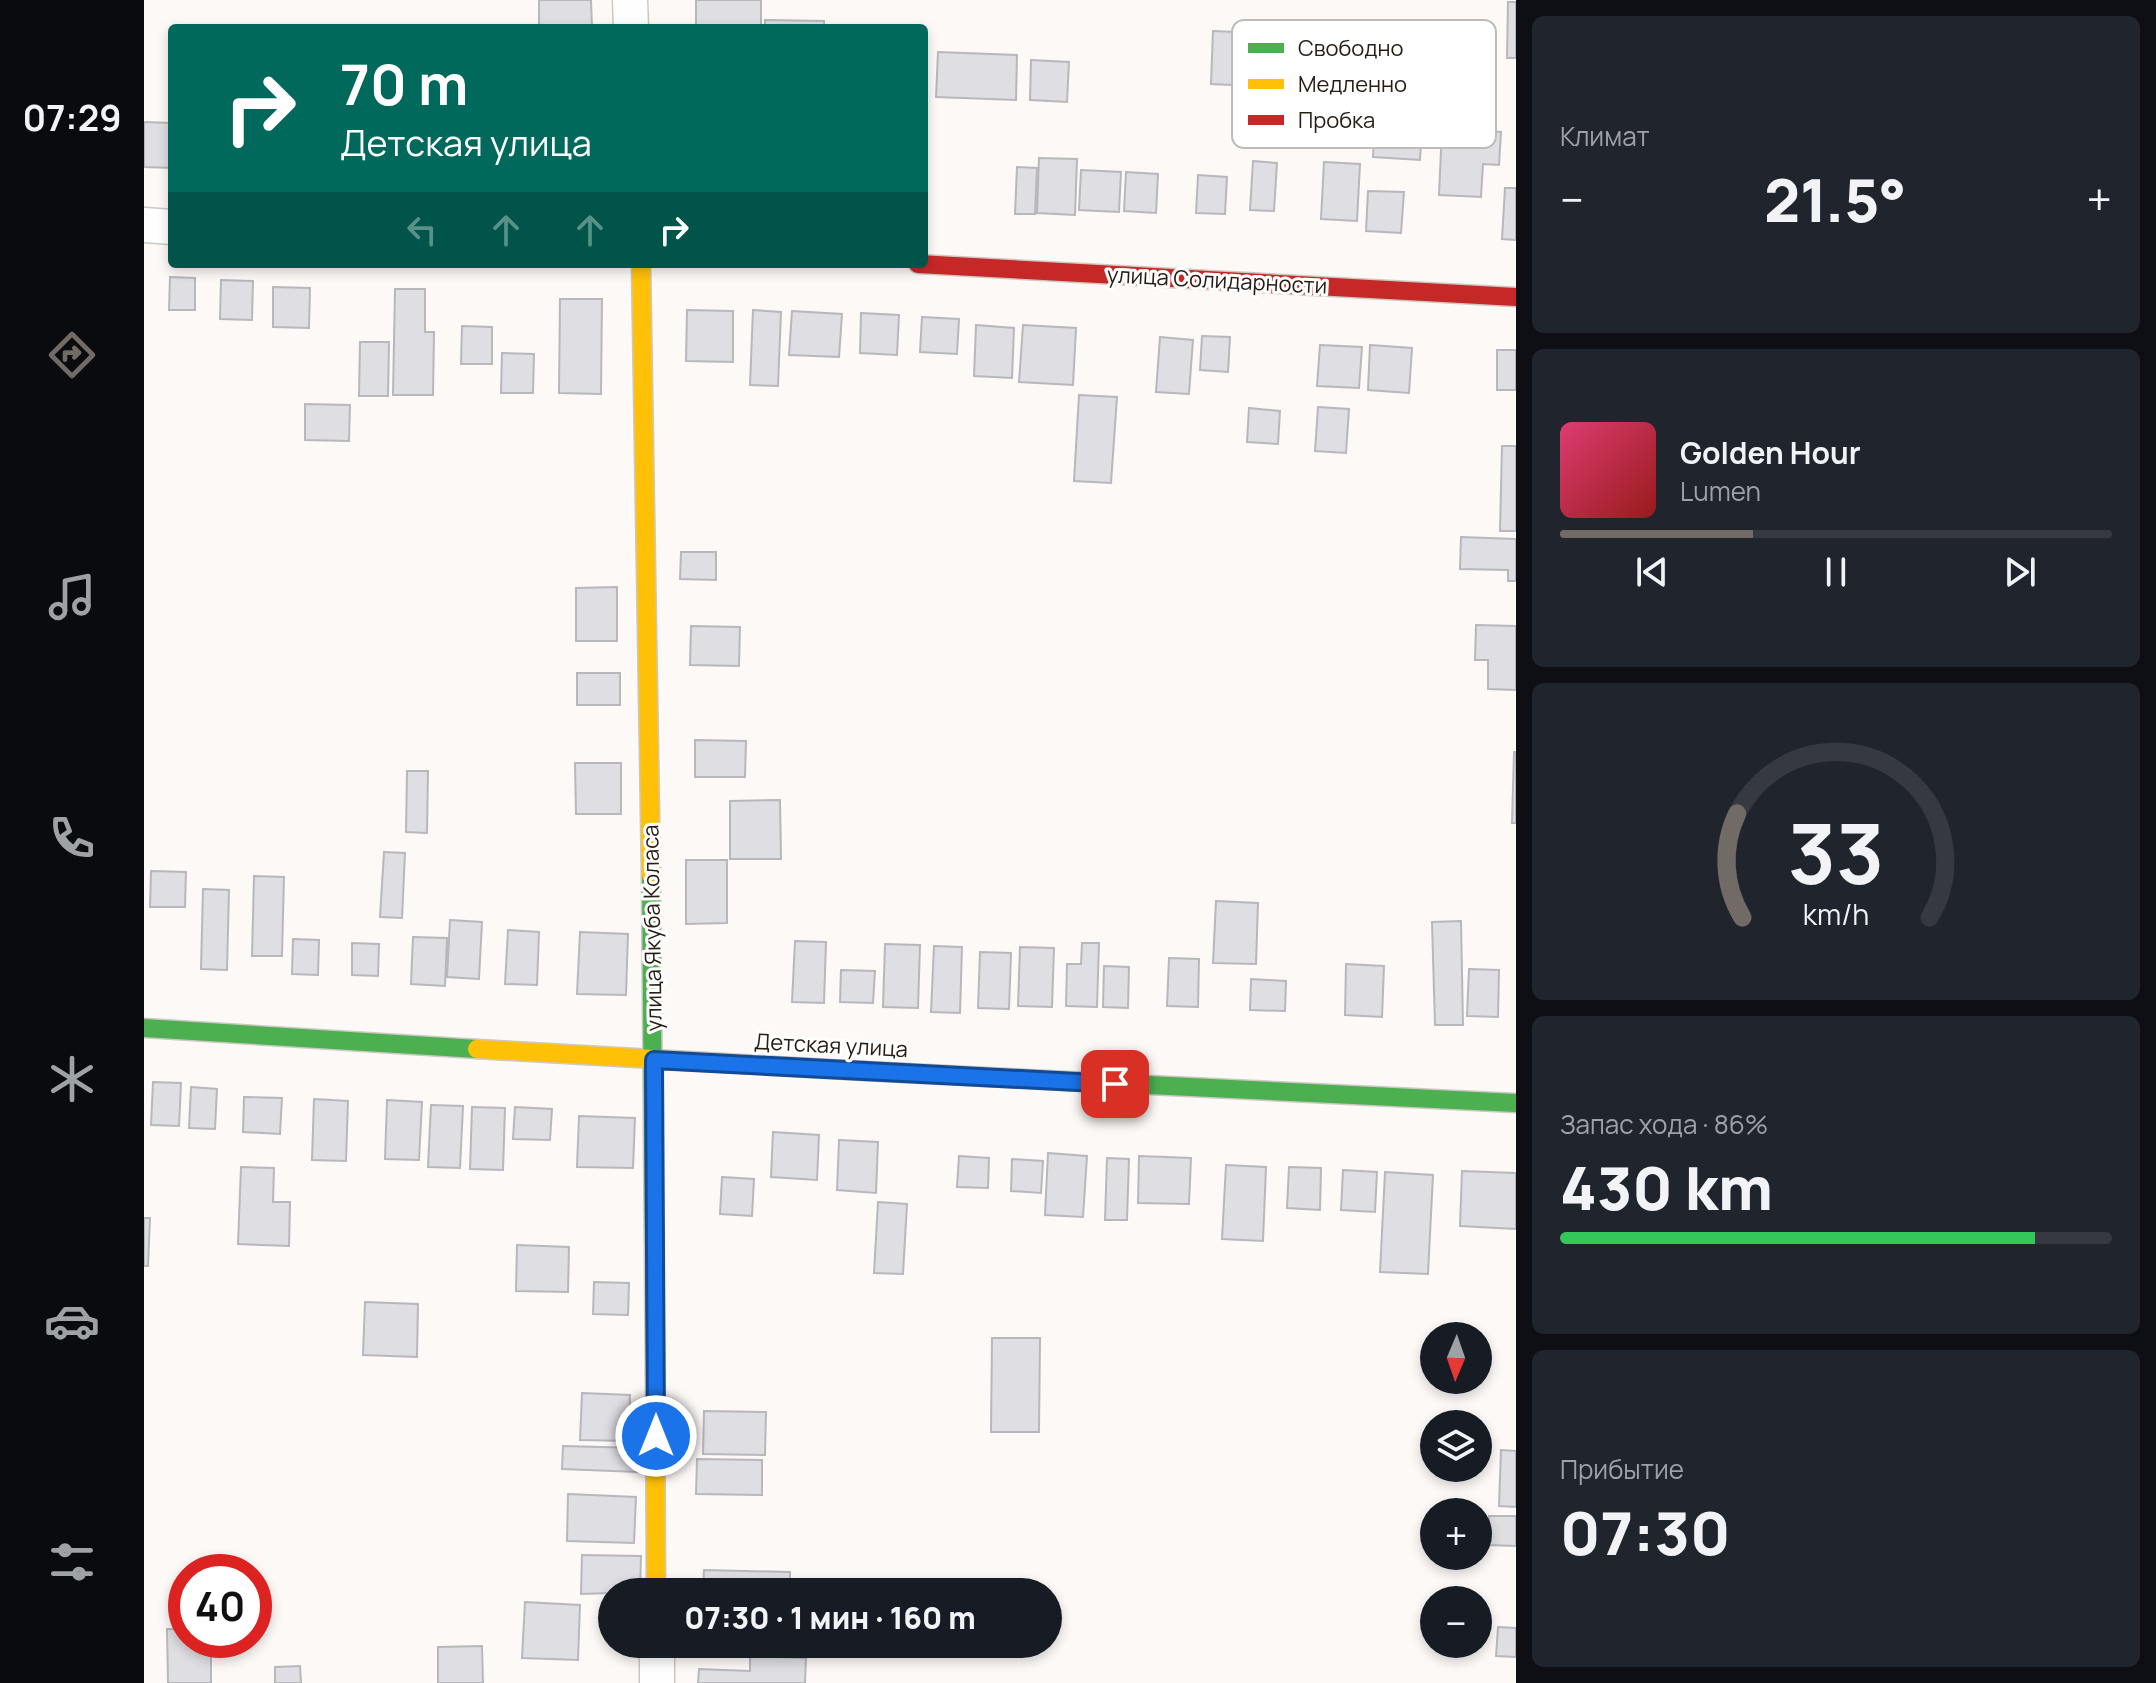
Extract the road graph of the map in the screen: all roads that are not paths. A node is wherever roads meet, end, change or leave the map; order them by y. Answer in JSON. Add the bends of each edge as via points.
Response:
{"nodes":[{"id":1,"x":630,"y":0,"type":"edge"},
{"id":2,"x":631,"y":24,"type":"edge"},
{"id":3,"x":144,"y":225,"type":"edge"},
{"id":4,"x":168,"y":227,"type":"edge"},
{"id":5,"x":928,"y":265,"type":"edge"},
{"id":6,"x":641,"y":268,"type":"edge"},
{"id":7,"x":1516,"y":297,"type":"edge"},
{"id":8,"x":144,"y":1028,"type":"edge"},
{"id":9,"x":654,"y":1060,"type":"junction"},
{"id":10,"x":1516,"y":1103,"type":"edge"},
{"id":11,"x":656,"y":1578,"type":"edge"},
{"id":12,"x":657,"y":1658,"type":"edge"},
{"id":13,"x":657,"y":1683,"type":"edge"}],
"edges":[{"from":1,"to":2,"type":"street"},
{"from":3,"to":4,"type":"street"},
{"from":5,"to":7,"type":"street","name":"улица Солидарности"},
{"from":6,"to":9,"type":"street","name":"улица Якуба Коласа"},
{"from":8,"to":9,"type":"street","name":"Детская улица"},
{"from":9,"to":10,"type":"street","name":"Детская улица"},
{"from":9,"to":11,"type":"street","name":"улица Якуба Коласа"},
{"from":12,"to":13,"type":"street"}]}
